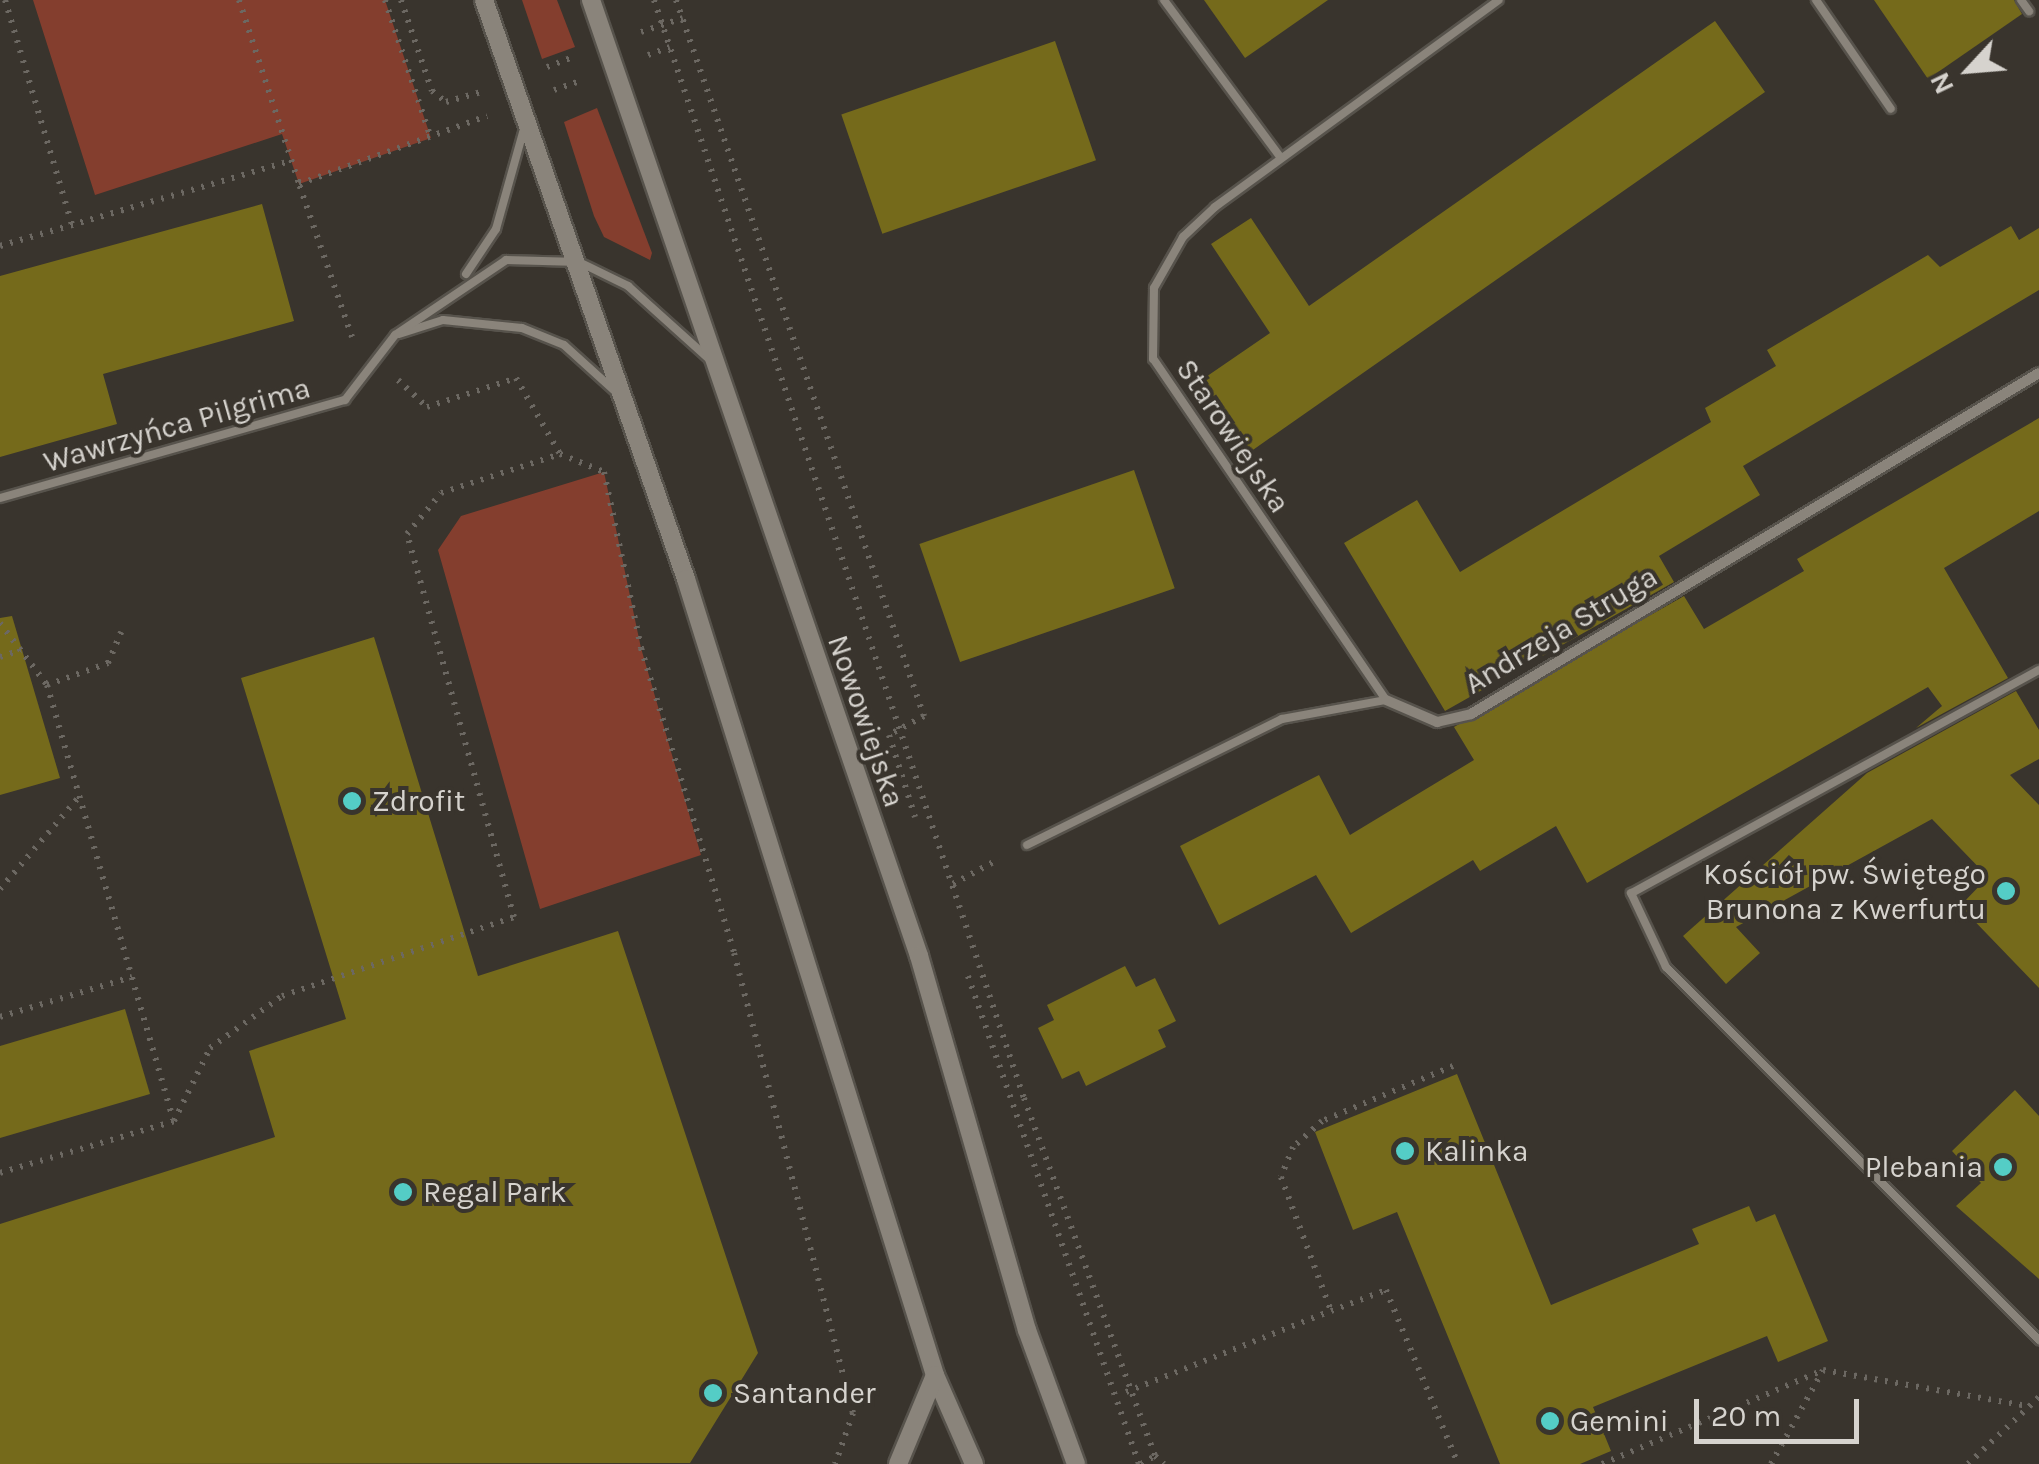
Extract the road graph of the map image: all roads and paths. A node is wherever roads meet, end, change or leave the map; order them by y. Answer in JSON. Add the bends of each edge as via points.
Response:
{"nodes":[{"id":1,"x":6,"y":0,"type":"edge"},
{"id":2,"x":238,"y":0,"type":"edge"},
{"id":3,"x":385,"y":0,"type":"edge"},
{"id":4,"x":484,"y":0,"type":"edge"},
{"id":5,"x":590,"y":0,"type":"edge"},
{"id":6,"x":654,"y":0,"type":"edge"},
{"id":7,"x":676,"y":0,"type":"edge"},
{"id":8,"x":1164,"y":0,"type":"edge"},
{"id":9,"x":1499,"y":0,"type":"edge"},
{"id":10,"x":1816,"y":0,"type":"edge"},
{"id":11,"x":2021,"y":0,"type":"edge"},
{"id":12,"x":2028,"y":11,"type":"dead end"},
{"id":13,"x":522,"y":102,"type":"junction"},
{"id":14,"x":1891,"y":110,"type":"dead end"},
{"id":15,"x":431,"y":138,"type":"dead end"},
{"id":16,"x":1280,"y":157,"type":"junction"},
{"id":17,"x":291,"y":162,"type":"junction"},
{"id":18,"x":299,"y":184,"type":"dead end"},
{"id":19,"x":72,"y":225,"type":"junction"},
{"id":20,"x":0,"y":246,"type":"edge"},
{"id":21,"x":580,"y":262,"type":"junction"},
{"id":22,"x":456,"y":285,"type":"junction"},
{"id":23,"x":395,"y":335,"type":"junction"},
{"id":24,"x":712,"y":361,"type":"junction"},
{"id":25,"x":2039,"y":373,"type":"edge"},
{"id":26,"x":626,"y":402,"type":"junction"},
{"id":27,"x":0,"y":498,"type":"edge"},
{"id":28,"x":0,"y":623,"type":"edge"},
{"id":29,"x":121,"y":632,"type":"dead end"},
{"id":30,"x":21,"y":650,"type":"junction"},
{"id":31,"x":0,"y":656,"type":"edge"},
{"id":32,"x":2039,"y":670,"type":"edge"},
{"id":33,"x":47,"y":685,"type":"junction"},
{"id":34,"x":1386,"y":700,"type":"junction"},
{"id":35,"x":906,"y":728,"type":"junction"},
{"id":36,"x":79,"y":796,"type":"junction"},
{"id":37,"x":1027,"y":845,"type":"joint"},
{"id":38,"x":952,"y":884,"type":"junction"},
{"id":39,"x":0,"y":889,"type":"edge"},
{"id":40,"x":132,"y":978,"type":"junction"},
{"id":41,"x":0,"y":1017,"type":"edge"},
{"id":42,"x":1452,"y":1066,"type":"dead end"},
{"id":43,"x":174,"y":1120,"type":"junction"},
{"id":44,"x":0,"y":1173,"type":"edge"},
{"id":45,"x":1331,"y":1311,"type":"junction"},
{"id":46,"x":2039,"y":1340,"type":"edge"},
{"id":47,"x":1823,"y":1370,"type":"junction"},
{"id":48,"x":935,"y":1375,"type":"junction"},
{"id":49,"x":1126,"y":1392,"type":"junction"},
{"id":50,"x":2039,"y":1397,"type":"edge"},
{"id":51,"x":2028,"y":1406,"type":"junction"},
{"id":52,"x":1155,"y":1456,"type":"junction"},
{"id":53,"x":835,"y":1464,"type":"edge"},
{"id":54,"x":898,"y":1464,"type":"edge"},
{"id":55,"x":974,"y":1464,"type":"edge"},
{"id":56,"x":1076,"y":1464,"type":"edge"},
{"id":57,"x":1140,"y":1464,"type":"edge"},
{"id":58,"x":1164,"y":1464,"type":"edge"},
{"id":59,"x":1458,"y":1464,"type":"edge"},
{"id":60,"x":1602,"y":1464,"type":"edge"},
{"id":61,"x":1771,"y":1464,"type":"edge"},
{"id":62,"x":1968,"y":1464,"type":"edge"}],
"edges":[{"from":1,"to":19,"type":"path"},
{"from":2,"to":17,"type":"path"},
{"from":3,"to":15,"type":"path"},
{"from":4,"to":13,"type":"street"},
{"from":5,"to":24,"type":"street","name":"Nowowiejska"},
{"from":6,"to":35,"type":"path"},
{"from":7,"to":35,"type":"path","via":[[924,716]]},
{"from":8,"to":16,"type":"lane"},
{"from":9,"to":16,"type":"lane","name":"Starowiejska"},
{"from":10,"to":14,"type":"lane"},
{"from":11,"to":12,"type":"lane"},
{"from":13,"to":21,"type":"street"},
{"from":13,"to":22,"type":"lane","name":"Wawrzyńca Pilgrima","via":[[508,200]]},
{"from":16,"to":34,"type":"lane","name":"Starowiejska","via":[[1183,237],[1154,288],[1153,359]]},
{"from":17,"to":18,"type":"path"},
{"from":17,"to":19,"type":"path"},
{"from":19,"to":20,"type":"path"},
{"from":21,"to":22,"type":"lane","name":"Wawrzyńca Pilgrima","via":[[506,260]]},
{"from":21,"to":24,"type":"lane","name":"Wawrzyńca Pilgrima","via":[[642,296]]},
{"from":21,"to":26,"type":"street"},
{"from":22,"to":23,"type":"lane","name":"Wawrzyńca Pilgrima"},
{"from":23,"to":26,"type":"lane","via":[[442,320],[522,328],[564,345]]},
{"from":23,"to":27,"type":"lane","name":"Wawrzyńca Pilgrima","via":[[345,400]]},
{"from":24,"to":56,"type":"street","name":"Nowowiejska","via":[[919,956],[1027,1330]]},
{"from":25,"to":34,"type":"street","name":"Andrzeja Struga","via":[[1471,714],[1437,722]]},
{"from":26,"to":48,"type":"street"},
{"from":28,"to":30,"type":"path"},
{"from":29,"to":33,"type":"path","via":[[108,663]]},
{"from":30,"to":31,"type":"path"},
{"from":30,"to":33,"type":"path"},
{"from":32,"to":46,"type":"lane","via":[[1632,893],[1666,967]]},
{"from":33,"to":36,"type":"path"},
{"from":34,"to":37,"type":"lane","via":[[1282,720]]},
{"from":35,"to":38,"type":"path"},
{"from":35,"to":57,"type":"path","via":[[889,735]]},
{"from":36,"to":39,"type":"path"},
{"from":36,"to":40,"type":"path"},
{"from":37,"to":38,"type":"path"},
{"from":38,"to":49,"type":"path"},
{"from":40,"to":41,"type":"path"},
{"from":40,"to":43,"type":"path"},
{"from":42,"to":45,"type":"path","via":[[1322,1121],[1294,1147],[1282,1193]]},
{"from":43,"to":44,"type":"path"},
{"from":43,"to":53,"type":"path","via":[[210,1048],[262,1007],[514,918],[407,534],[440,493],[560,454],[604,472],[641,648],[734,953],[852,1413]]},
{"from":45,"to":49,"type":"path"},
{"from":45,"to":59,"type":"path","via":[[1386,1290]]},
{"from":47,"to":51,"type":"path"},
{"from":47,"to":60,"type":"path"},
{"from":47,"to":61,"type":"path"},
{"from":48,"to":54,"type":"street"},
{"from":48,"to":55,"type":"street"},
{"from":49,"to":52,"type":"path"},
{"from":50,"to":51,"type":"path"},
{"from":51,"to":62,"type":"path"},
{"from":52,"to":57,"type":"path"},
{"from":52,"to":58,"type":"path"}]}
